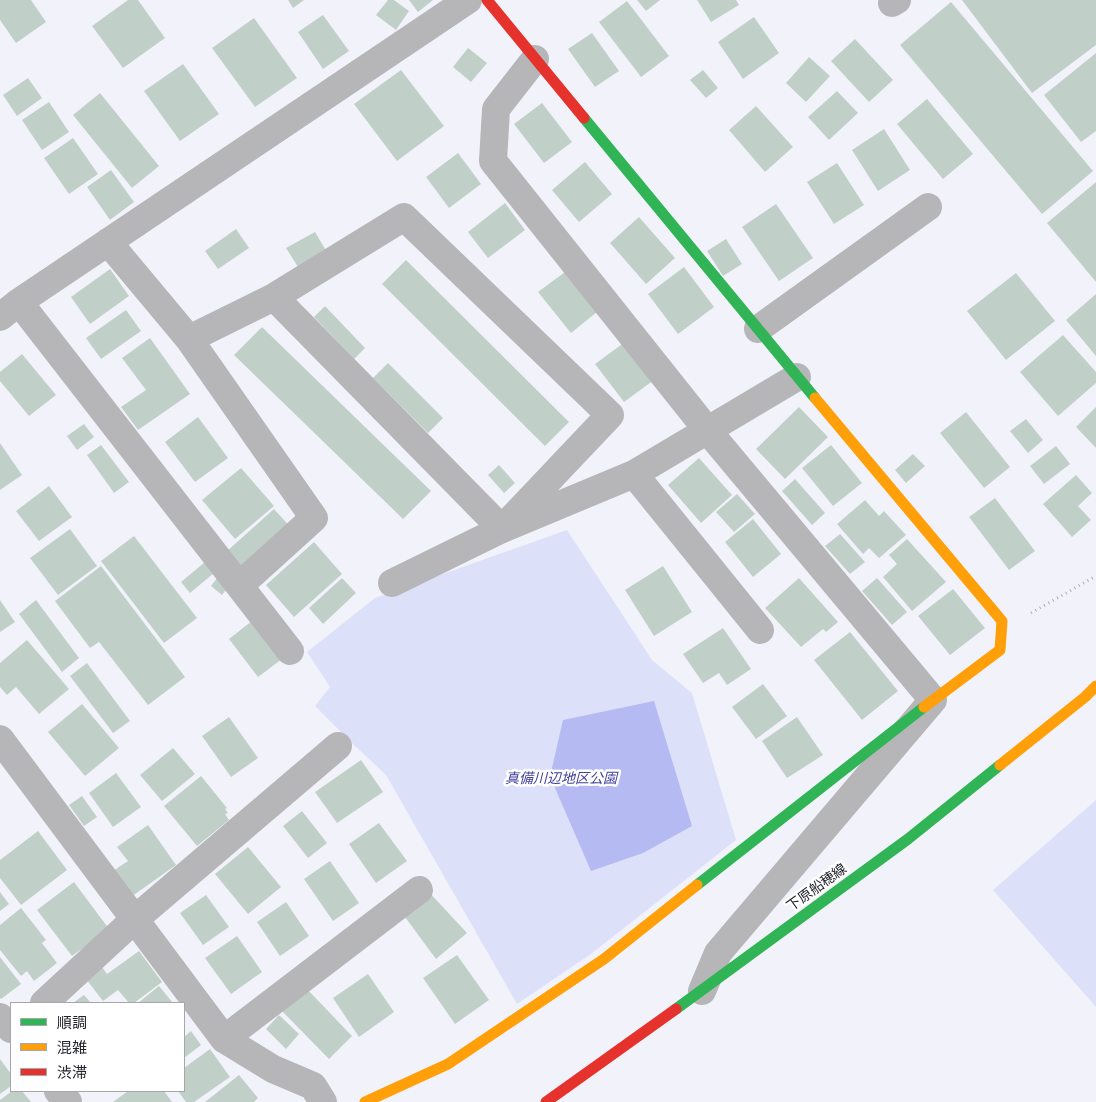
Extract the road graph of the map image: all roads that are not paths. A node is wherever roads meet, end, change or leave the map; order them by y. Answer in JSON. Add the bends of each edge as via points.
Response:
{"nodes":[{"id":1,"x":468,"y":0,"type":"edge"},
{"id":2,"x":487,"y":0,"type":"edge"},
{"id":3,"x":535,"y":60,"type":"junction"},
{"id":4,"x":928,"y":207,"type":"dead end"},
{"id":5,"x":108,"y":242,"type":"junction"},
{"id":6,"x":274,"y":297,"type":"junction"},
{"id":7,"x":9,"y":309,"type":"edge"},
{"id":8,"x":758,"y":329,"type":"junction"},
{"id":9,"x":189,"y":339,"type":"junction"},
{"id":10,"x":798,"y":377,"type":"junction"},
{"id":11,"x":708,"y":431,"type":"junction"},
{"id":12,"x":634,"y":474,"type":"junction"},
{"id":13,"x":502,"y":529,"type":"junction"},
{"id":14,"x":392,"y":583,"type":"dead end"},
{"id":15,"x":240,"y":585,"type":"junction"},
{"id":16,"x":760,"y":630,"type":"dead end"},
{"id":17,"x":290,"y":651,"type":"dead end"},
{"id":18,"x":1096,"y":686,"type":"edge"},
{"id":19,"x":933,"y":700,"type":"junction"},
{"id":20,"x":0,"y":739,"type":"edge"},
{"id":21,"x":338,"y":746,"type":"dead end"},
{"id":22,"x":419,"y":890,"type":"dead end"},
{"id":23,"x":135,"y":919,"type":"junction"},
{"id":24,"x":702,"y":991,"type":"junction"},
{"id":25,"x":45,"y":1002,"type":"edge"},
{"id":26,"x":0,"y":1017,"type":"edge"},
{"id":27,"x":10,"y":1029,"type":"edge"},
{"id":28,"x":224,"y":1039,"type":"junction"},
{"id":29,"x":59,"y":1092,"type":"edge"},
{"id":30,"x":68,"y":1102,"type":"edge"},
{"id":31,"x":323,"y":1102,"type":"edge"},
{"id":32,"x":366,"y":1102,"type":"edge"},
{"id":33,"x":546,"y":1102,"type":"edge"}],
"edges":[{"from":1,"to":5,"type":"street"},
{"from":2,"to":3,"type":"street"},
{"from":3,"to":8,"type":"street"},
{"from":3,"to":11,"type":"street","via":[[496,109],[493,161]]},
{"from":4,"to":8,"type":"street"},
{"from":5,"to":7,"type":"street"},
{"from":5,"to":9,"type":"street"},
{"from":6,"to":9,"type":"street"},
{"from":6,"to":13,"type":"street"},
{"from":6,"to":13,"type":"street","via":[[404,217],[610,415]]},
{"from":7,"to":15,"type":"street"},
{"from":8,"to":10,"type":"street"},
{"from":9,"to":15,"type":"street","via":[[314,518]]},
{"from":10,"to":11,"type":"street"},
{"from":10,"to":19,"type":"street","via":[[1002,621],[1000,650]]},
{"from":11,"to":12,"type":"street"},
{"from":11,"to":19,"type":"street"},
{"from":12,"to":13,"type":"street"},
{"from":12,"to":16,"type":"street"},
{"from":13,"to":14,"type":"street"},
{"from":15,"to":17,"type":"street"},
{"from":18,"to":24,"type":"street","name":"下原船穂線","via":[[908,839]]},
{"from":19,"to":24,"type":"street","via":[[718,953]]},
{"from":19,"to":32,"type":"street","via":[[604,959],[448,1064]]},
{"from":20,"to":23,"type":"street"},
{"from":21,"to":23,"type":"street"},
{"from":22,"to":28,"type":"street"},
{"from":23,"to":25,"type":"street"},
{"from":23,"to":28,"type":"street"},
{"from":24,"to":33,"type":"street","name":"下原船穂線"},
{"from":26,"to":27,"type":"street"},
{"from":28,"to":31,"type":"street","via":[[273,1069],[313,1086]]},
{"from":29,"to":30,"type":"street"}]}
